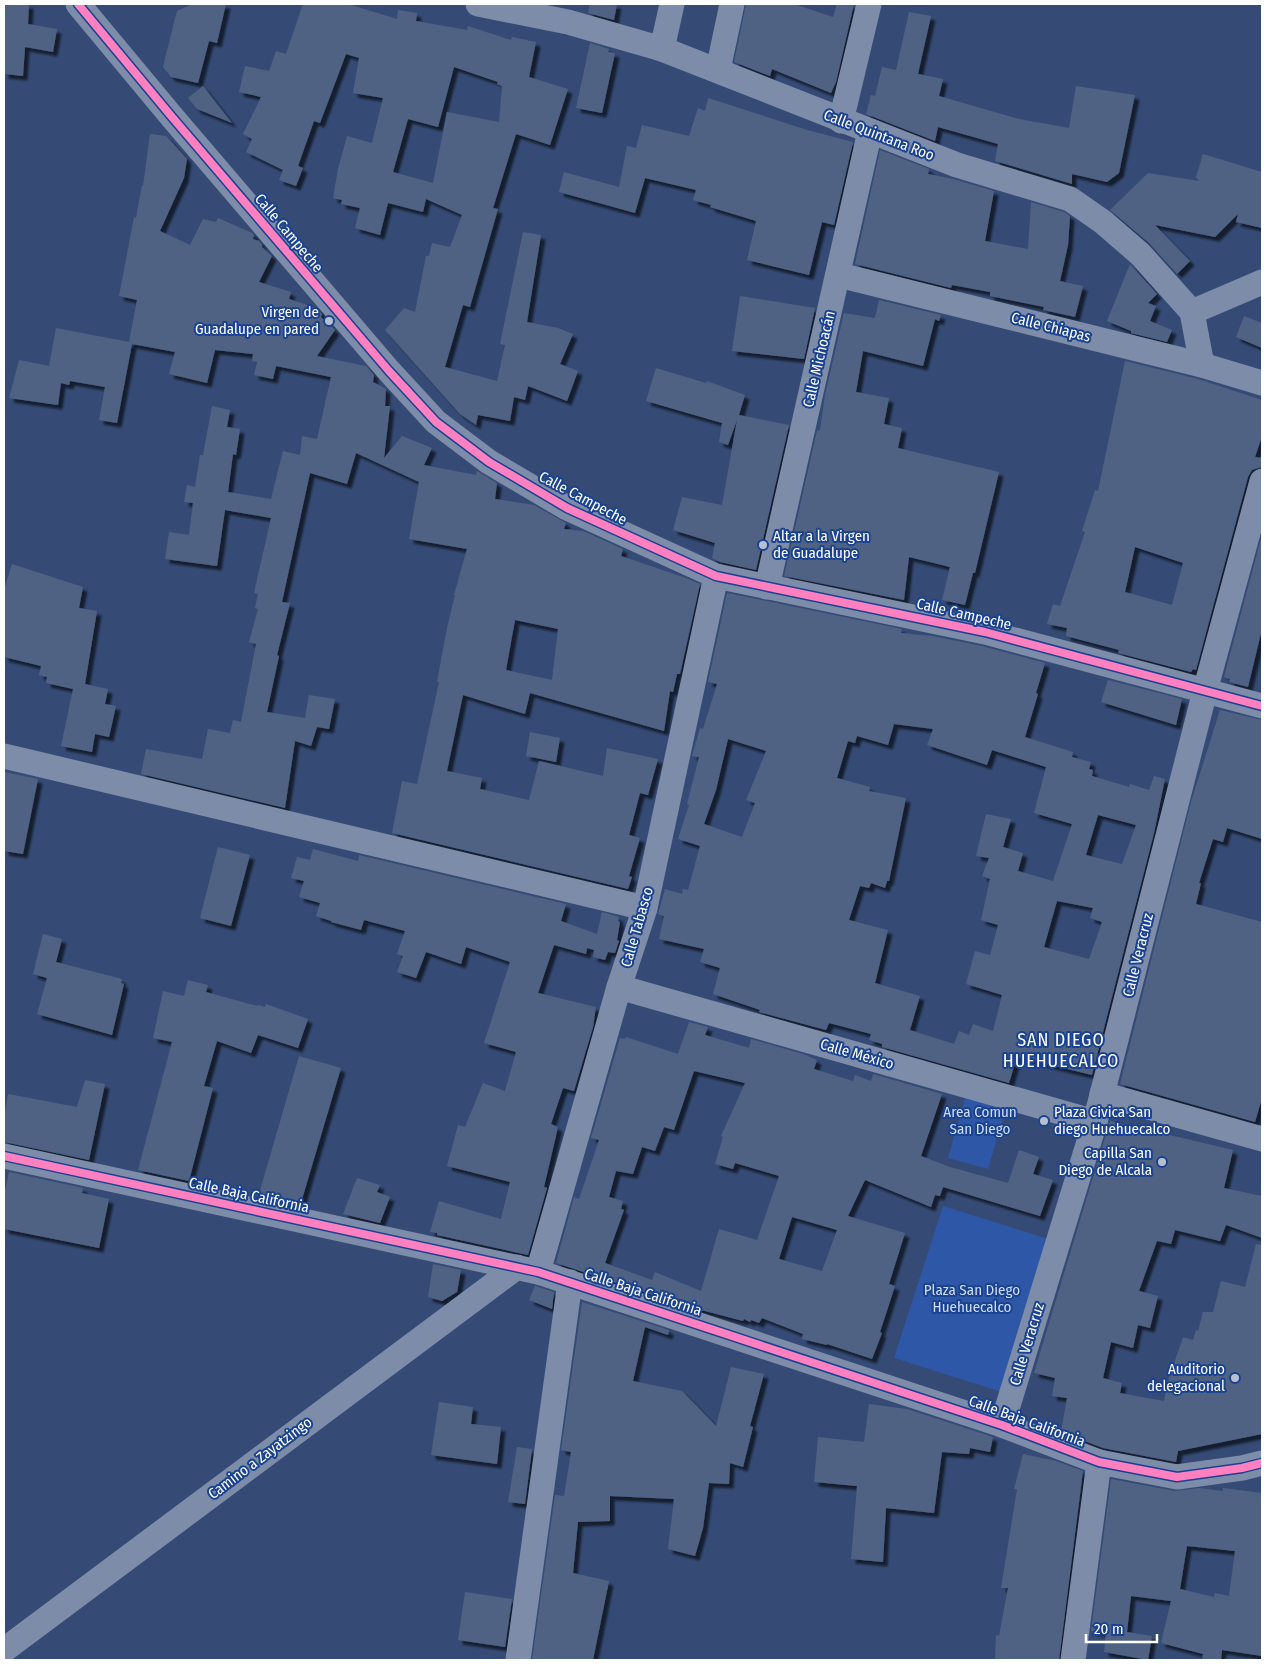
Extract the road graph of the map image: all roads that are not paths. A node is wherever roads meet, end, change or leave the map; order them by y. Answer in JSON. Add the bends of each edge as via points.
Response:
{"nodes":[{"id":1,"x":78,"y":4,"type":"edge"},
{"id":2,"x":478,"y":4,"type":"edge"},
{"id":3,"x":672,"y":4,"type":"edge"},
{"id":4,"x":732,"y":4,"type":"edge"},
{"id":5,"x":868,"y":4,"type":"edge"},
{"id":6,"x":662,"y":49,"type":"junction"},
{"id":7,"x":718,"y":70,"type":"junction"},
{"id":8,"x":841,"y":121,"type":"junction"},
{"id":9,"x":870,"y":131,"type":"junction"},
{"id":10,"x":839,"y":275,"type":"junction"},
{"id":11,"x":1262,"y":282,"type":"edge"},
{"id":12,"x":1192,"y":312,"type":"junction"},
{"id":13,"x":1202,"y":365,"type":"junction"},
{"id":14,"x":1262,"y":383,"type":"edge"},
{"id":15,"x":1262,"y":481,"type":"edge"},
{"id":16,"x":716,"y":576,"type":"junction"},
{"id":17,"x":768,"y":587,"type":"junction"},
{"id":18,"x":1205,"y":691,"type":"junction"},
{"id":19,"x":1262,"y":706,"type":"edge"},
{"id":20,"x":4,"y":756,"type":"edge"},
{"id":21,"x":645,"y":908,"type":"junction"},
{"id":22,"x":619,"y":987,"type":"junction"},
{"id":23,"x":1102,"y":1094,"type":"junction"},
{"id":24,"x":1095,"y":1122,"type":"junction"},
{"id":25,"x":1262,"y":1139,"type":"edge"},
{"id":26,"x":4,"y":1156,"type":"edge"},
{"id":27,"x":527,"y":1269,"type":"junction"},
{"id":28,"x":570,"y":1282,"type":"junction"},
{"id":29,"x":1002,"y":1425,"type":"junction"},
{"id":30,"x":1099,"y":1462,"type":"junction"},
{"id":31,"x":1262,"y":1463,"type":"edge"},
{"id":32,"x":4,"y":1650,"type":"edge"},
{"id":33,"x":518,"y":1660,"type":"edge"},
{"id":34,"x":1073,"y":1660,"type":"edge"}],
"edges":[{"from":1,"to":16,"type":"street","name":"Calle Campeche","via":[[389,371],[436,422],[489,462],[567,508]]},
{"from":2,"to":6,"type":"street","name":"Calle Quintana Roo","via":[[568,22]]},
{"from":3,"to":6,"type":"street"},
{"from":4,"to":7,"type":"street"},
{"from":5,"to":8,"type":"street"},
{"from":6,"to":7,"type":"street","name":"Calle Quintana Roo"},
{"from":7,"to":8,"type":"street","name":"Calle Quintana Roo"},
{"from":8,"to":9,"type":"street","name":"Calle Quintana Roo"},
{"from":9,"to":10,"type":"street","name":"Calle Michoacán"},
{"from":9,"to":12,"type":"street","name":"Calle Quintana Roo","via":[[957,165],[1070,199],[1140,254]]},
{"from":10,"to":13,"type":"street","name":"Calle Chiapas"},
{"from":10,"to":17,"type":"street","name":"Calle Michoacán"},
{"from":11,"to":12,"type":"street"},
{"from":12,"to":13,"type":"street"},
{"from":13,"to":14,"type":"street","name":"Calle Chiapas"},
{"from":15,"to":18,"type":"street","name":"Calle Veracruz"},
{"from":16,"to":17,"type":"street","name":"Calle Campeche"},
{"from":16,"to":21,"type":"street","name":"Calle Tabasco"},
{"from":17,"to":18,"type":"street","name":"Calle Campeche","via":[[985,632]]},
{"from":18,"to":19,"type":"street","name":"Calle Campeche"},
{"from":18,"to":23,"type":"street","name":"Calle Veracruz"},
{"from":20,"to":21,"type":"street"},
{"from":21,"to":22,"type":"street","name":"Calle Tabasco"},
{"from":22,"to":24,"type":"street","name":"Calle México"},
{"from":22,"to":27,"type":"street","name":"Calle Tabasco"},
{"from":23,"to":24,"type":"street","name":"Calle Veracruz"},
{"from":23,"to":25,"type":"street"},
{"from":24,"to":29,"type":"street","name":"Calle Veracruz"},
{"from":26,"to":27,"type":"street","name":"Calle Baja California"},
{"from":27,"to":28,"type":"street","name":"Calle Baja California"},
{"from":27,"to":32,"type":"street","name":"Camino a Zayatzingo"},
{"from":28,"to":29,"type":"street","name":"Calle Baja California"},
{"from":28,"to":33,"type":"street"},
{"from":29,"to":30,"type":"street","name":"Calle Baja California"},
{"from":30,"to":31,"type":"street","name":"Calle Baja California","via":[[1177,1477]]},
{"from":30,"to":34,"type":"street"}]}
